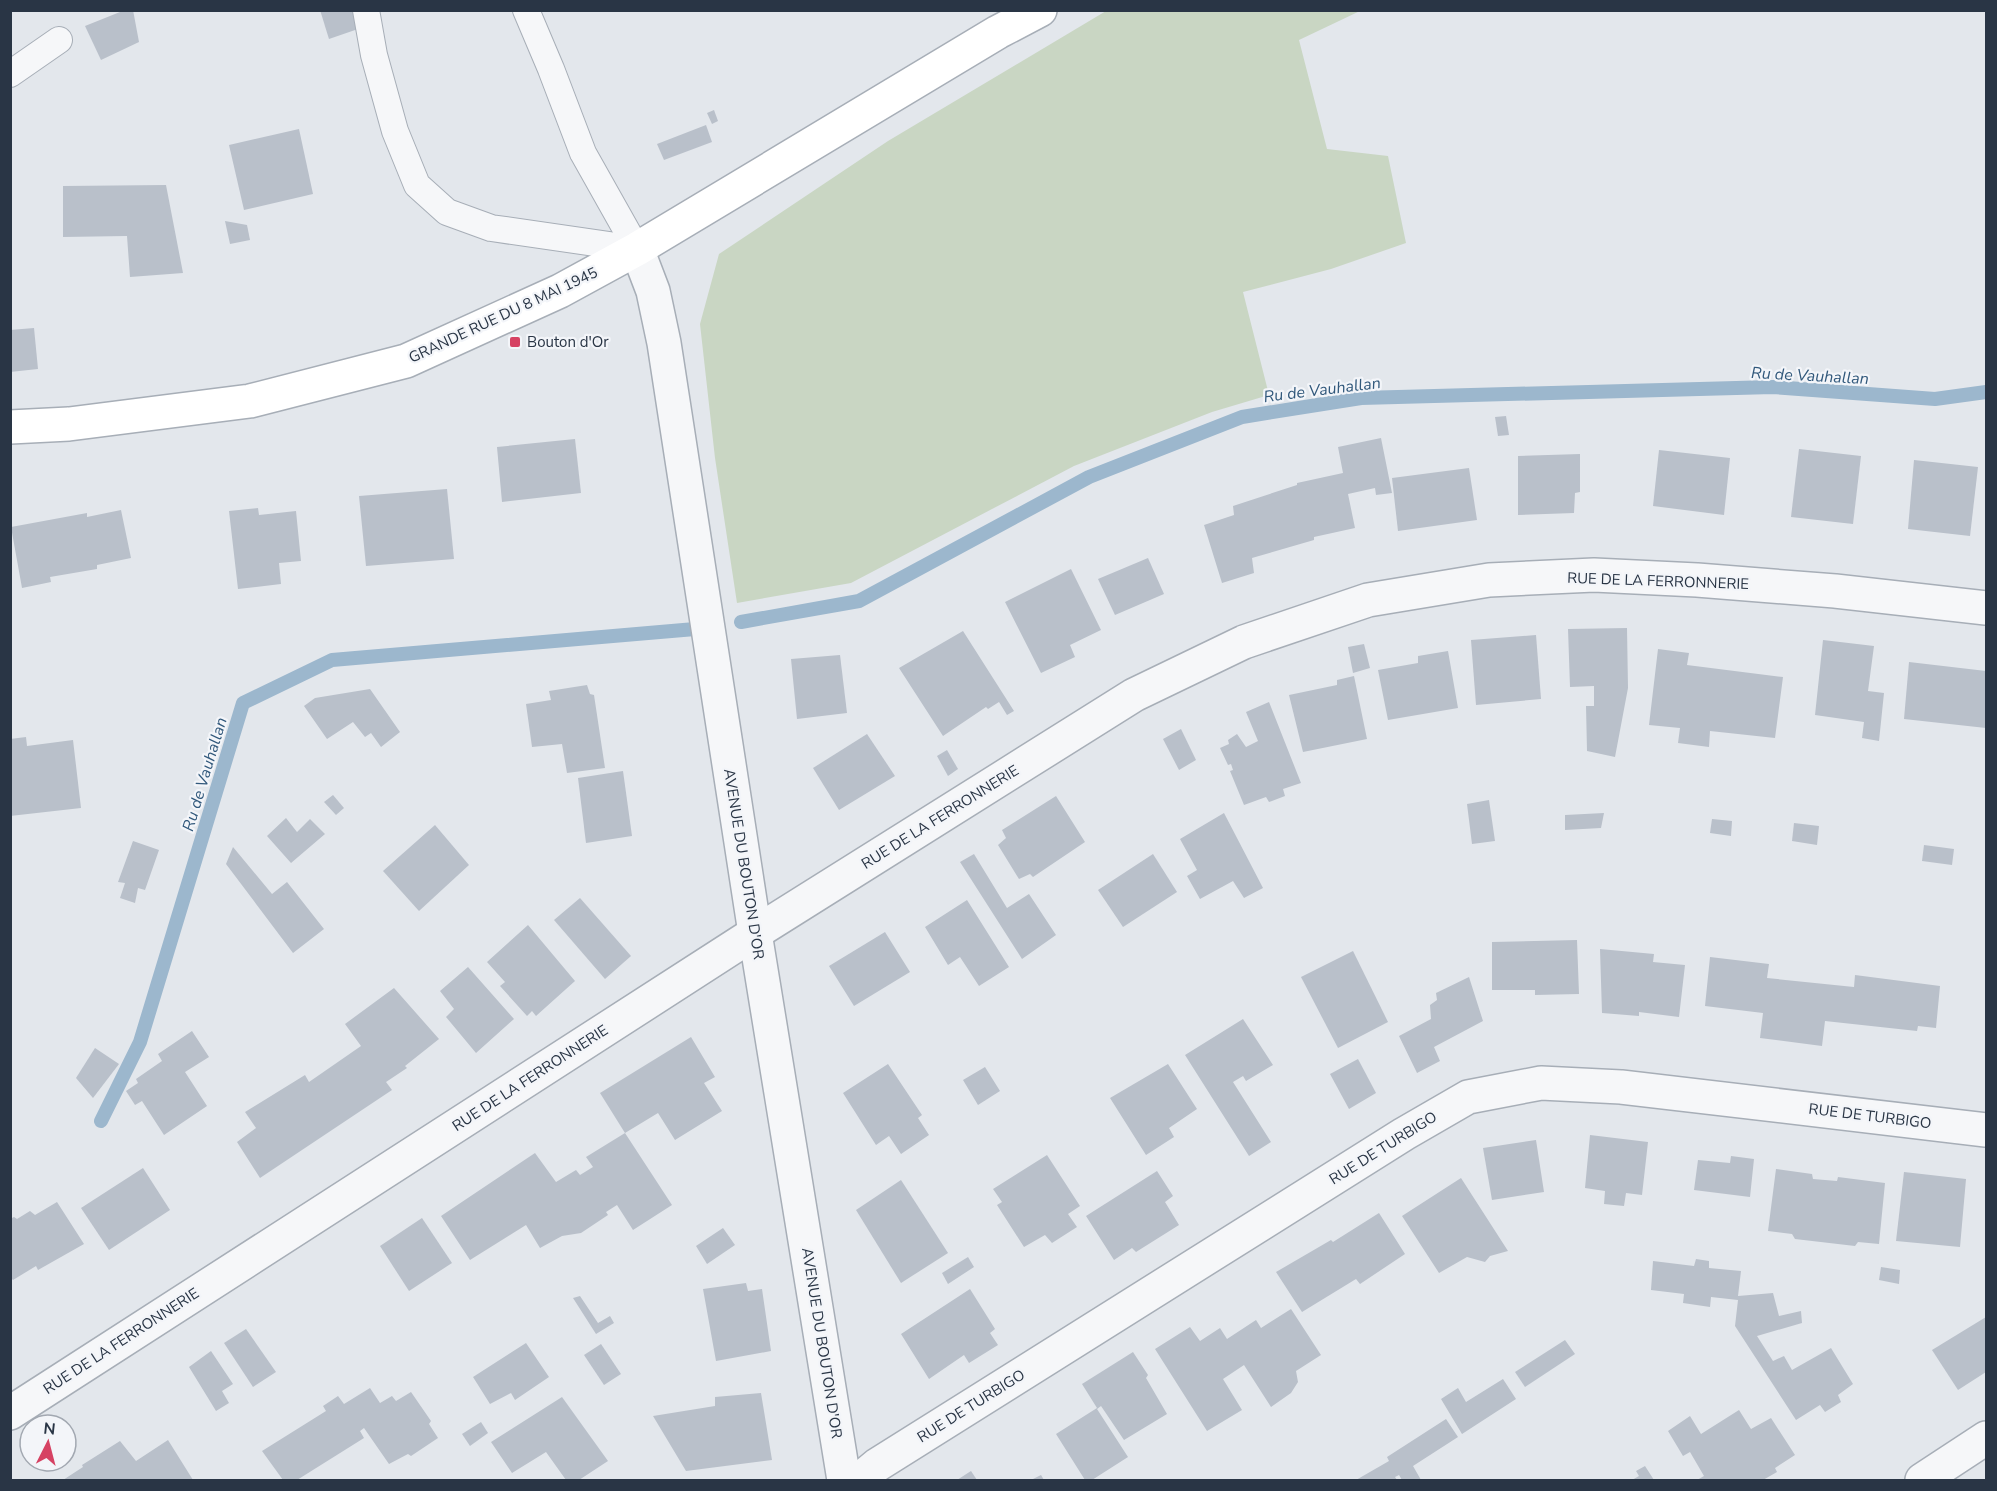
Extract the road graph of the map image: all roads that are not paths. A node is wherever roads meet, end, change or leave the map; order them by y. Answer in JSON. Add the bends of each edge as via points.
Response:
{"nodes":[{"id":1,"x":366,"y":10,"type":"edge"},
{"id":2,"x":526,"y":10,"type":"edge"},
{"id":3,"x":1040,"y":10,"type":"edge"},
{"id":4,"x":58,"y":40,"type":"dead end"},
{"id":5,"x":10,"y":74,"type":"edge"},
{"id":6,"x":638,"y":249,"type":"junction"},
{"id":7,"x":10,"y":427,"type":"edge"},
{"id":8,"x":1986,"y":608,"type":"edge"},
{"id":9,"x":755,"y":933,"type":"junction"},
{"id":10,"x":1986,"y":1130,"type":"edge"},
{"id":11,"x":10,"y":1413,"type":"edge"},
{"id":12,"x":1986,"y":1438,"type":"edge"},
{"id":13,"x":844,"y":1480,"type":"edge"},
{"id":14,"x":859,"y":1480,"type":"edge"},
{"id":15,"x":1922,"y":1480,"type":"edge"}],
"edges":[{"from":1,"to":6,"type":"lane","via":[[395,131],[417,185],[447,212],[491,228]]},
{"from":2,"to":6,"type":"lane","via":[[583,153]]},
{"from":3,"to":6,"type":"main road","name":"GRANDE RUE DU 8 MAI 1945"},
{"from":4,"to":5,"type":"lane"},
{"from":6,"to":7,"type":"main road","name":"GRANDE RUE DU 8 MAI 1945","via":[[560,291],[406,361],[250,400],[69,424]]},
{"from":6,"to":9,"type":"street","name":"AVENUE DU BOUTON D'OR","via":[[653,291],[664,343]]},
{"from":8,"to":9,"type":"street","name":"RUE DE LA FERRONNERIE","via":[[1835,591],[1594,575],[1489,580],[1368,600],[1244,642],[1134,695]]},
{"from":9,"to":11,"type":"street","name":"RUE DE LA FERRONNERIE"},
{"from":9,"to":13,"type":"street","name":"AVENUE DU BOUTON D'OR"},
{"from":10,"to":14,"type":"street","name":"RUE DE TURBIGO","via":[[1621,1087],[1541,1083],[1468,1097],[877,1465]]},
{"from":12,"to":15,"type":"street"}]}
